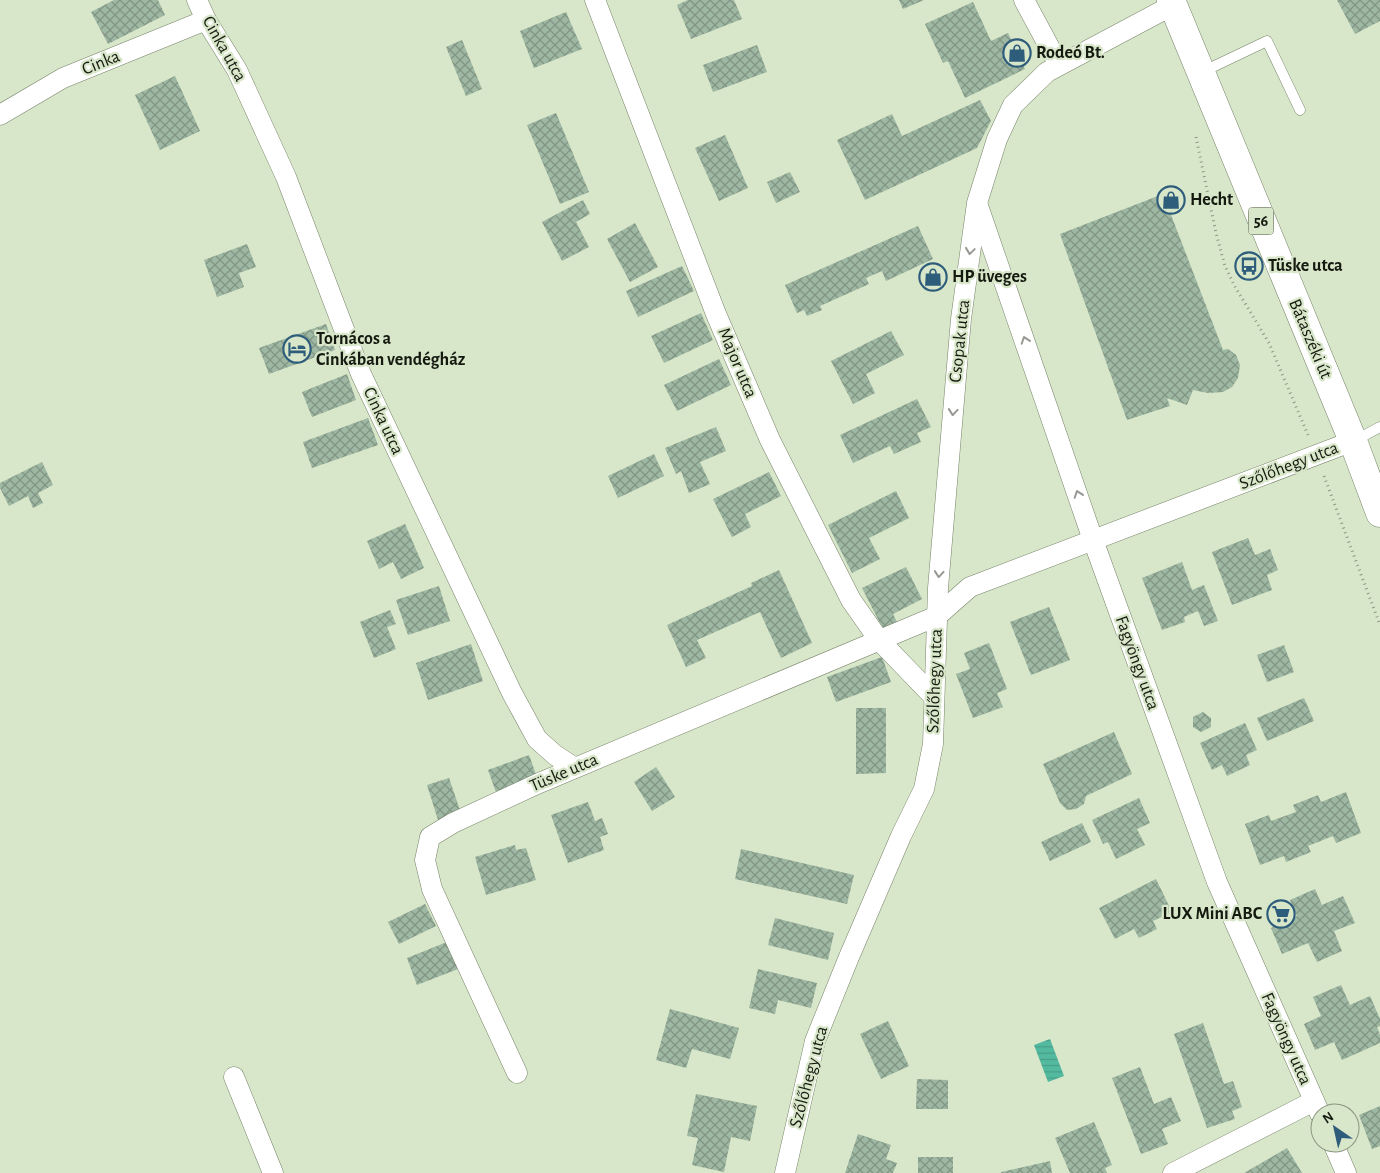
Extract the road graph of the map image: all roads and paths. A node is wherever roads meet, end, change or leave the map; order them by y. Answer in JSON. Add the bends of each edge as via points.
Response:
{"nodes":[{"id":1,"x":197,"y":0,"type":"edge"},
{"id":2,"x":595,"y":0,"type":"edge"},
{"id":3,"x":1024,"y":0,"type":"edge"},
{"id":4,"x":1172,"y":3,"type":"edge"},
{"id":5,"x":206,"y":20,"type":"junction"},
{"id":6,"x":1059,"y":65,"type":"junction"},
{"id":7,"x":1201,"y":72,"type":"junction"},
{"id":8,"x":1300,"y":110,"type":"dead end"},
{"id":9,"x":0,"y":116,"type":"edge"},
{"id":10,"x":1195,"y":130,"type":"dead end"},
{"id":11,"x":977,"y":203,"type":"junction"},
{"id":12,"x":1380,"y":428,"type":"edge"},
{"id":13,"x":1353,"y":441,"type":"junction"},
{"id":14,"x":1317,"y":456,"type":"junction"},
{"id":15,"x":1380,"y":513,"type":"edge"},
{"id":16,"x":1093,"y":540,"type":"junction"},
{"id":17,"x":937,"y":616,"type":"junction"},
{"id":18,"x":1380,"y":625,"type":"edge"},
{"id":19,"x":879,"y":640,"type":"junction"},
{"id":20,"x":934,"y":697,"type":"junction"},
{"id":21,"x":575,"y":768,"type":"junction"},
{"id":22,"x":517,"y":1073,"type":"dead end"},
{"id":23,"x":234,"y":1077,"type":"dead end"},
{"id":24,"x":1315,"y":1103,"type":"edge"},
{"id":25,"x":1310,"y":1110,"type":"edge"},
{"id":26,"x":1337,"y":1153,"type":"edge"},
{"id":27,"x":273,"y":1173,"type":"edge"},
{"id":28,"x":785,"y":1173,"type":"edge"},
{"id":29,"x":1173,"y":1173,"type":"edge"},
{"id":30,"x":1346,"y":1173,"type":"edge"}],
"edges":[{"from":1,"to":5,"type":"street","name":"Cinka utca"},
{"from":2,"to":19,"type":"street","name":"Major utca","via":[[716,314],[770,440],[851,600]]},
{"from":3,"to":6,"type":"street"},
{"from":4,"to":6,"type":"street","name":"Csopak utca"},
{"from":4,"to":7,"type":"main road","name":"Bátaszéki út","number":"56"},
{"from":5,"to":9,"type":"street","name":"Cinka","via":[[63,78]]},
{"from":5,"to":21,"type":"street","name":"Cinka utca","via":[[237,70],[286,177],[361,374],[512,693],[537,739]]},
{"from":6,"to":11,"type":"street","name":"Csopak utca","via":[[1047,72],[1013,105],[997,139]]},
{"from":7,"to":8,"type":"lane","via":[[1267,41]]},
{"from":7,"to":13,"type":"main road","name":"Bátaszéki út","number":"56"},
{"from":10,"to":14,"type":"path","via":[[1225,266],[1269,343]]},
{"from":16,"to":11,"type":"street","name":"Fagyöngy utca","one_way":true},
{"from":11,"to":17,"type":"street","name":"Csopak utca","one_way":true,"via":[[961,319]]},
{"from":12,"to":13,"type":"lane"},
{"from":13,"to":14,"type":"street","name":"Szőlőhegy utca"},
{"from":13,"to":15,"type":"main road","name":"Bátaszéki út","number":"56"},
{"from":14,"to":16,"type":"street","name":"Szőlőhegy utca"},
{"from":14,"to":18,"type":"path"},
{"from":16,"to":17,"type":"street","name":"Szőlőhegy utca","via":[[970,587]]},
{"from":16,"to":24,"type":"street","name":"Fagyöngy utca","via":[[1216,882]]},
{"from":17,"to":19,"type":"street","name":"Tüske utca"},
{"from":17,"to":20,"type":"street","name":"Szőlőhegy utca"},
{"from":19,"to":20,"type":"street","name":"Major utca"},
{"from":19,"to":21,"type":"street","name":"Tüske utca"},
{"from":20,"to":28,"type":"street","name":"Szőlőhegy utca","via":[[933,744],[924,789],[848,957],[815,1042]]},
{"from":21,"to":22,"type":"street","name":"Tüske utca","via":[[453,823],[430,837],[425,860],[432,890]]},
{"from":23,"to":27,"type":"street"},
{"from":25,"to":29,"type":"street"},
{"from":26,"to":30,"type":"street"}]}
